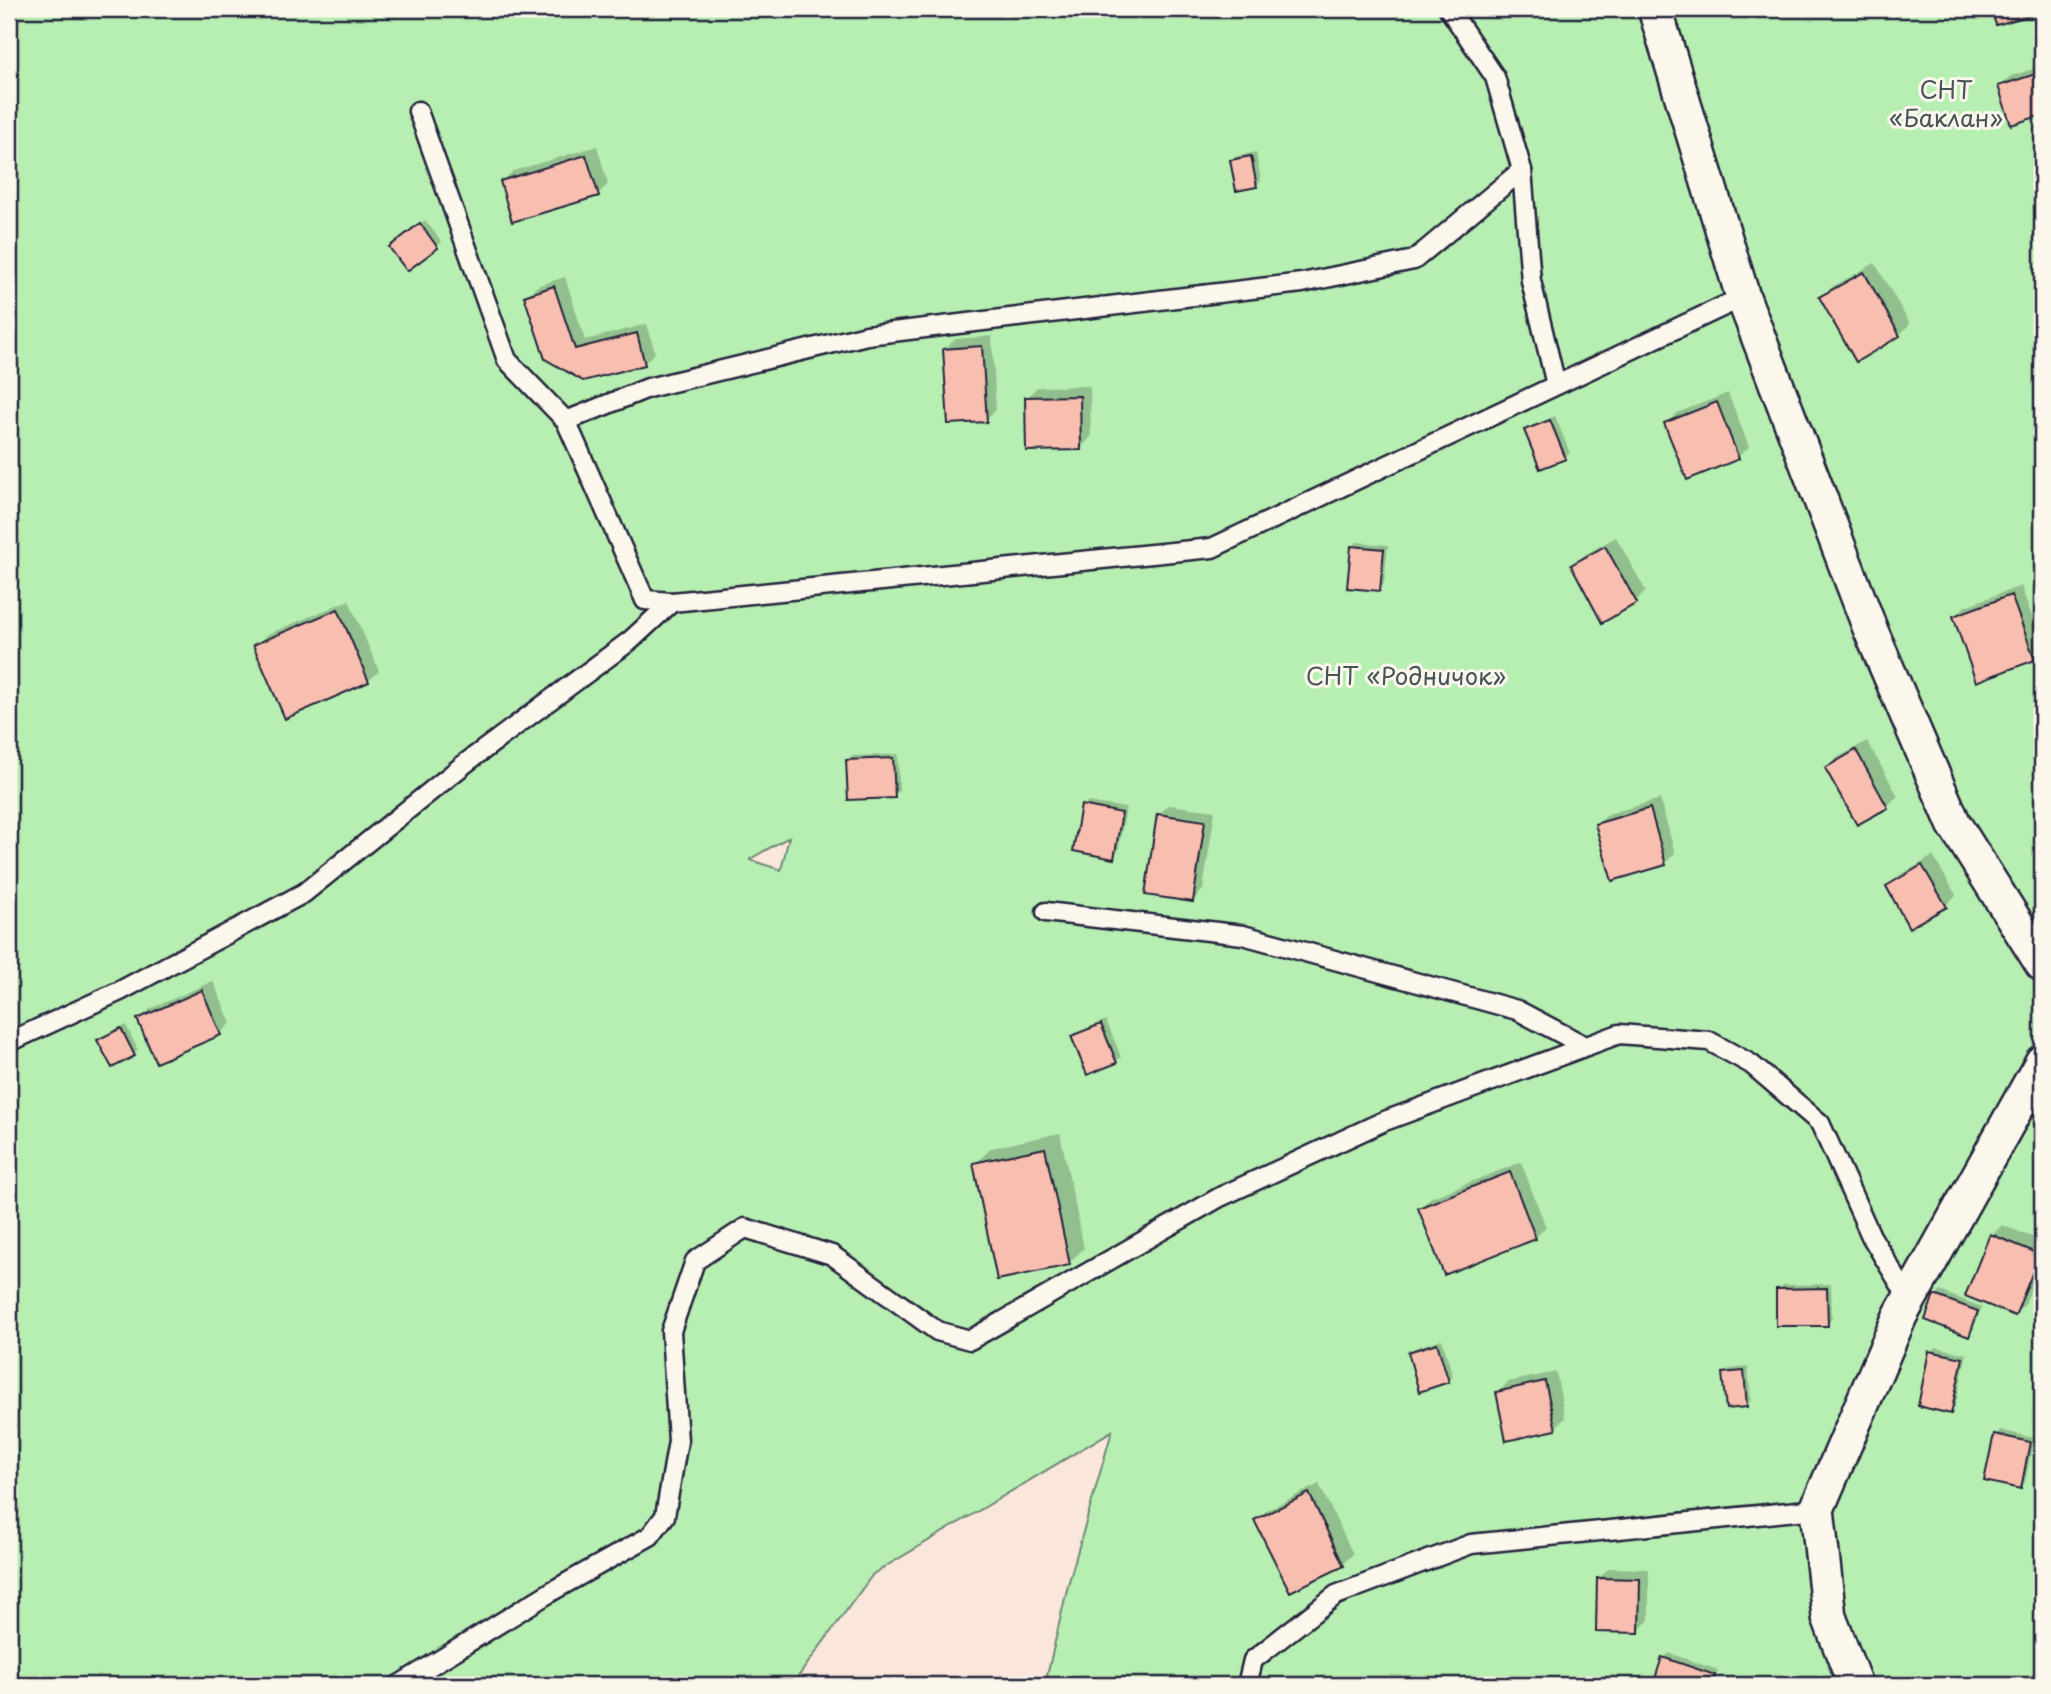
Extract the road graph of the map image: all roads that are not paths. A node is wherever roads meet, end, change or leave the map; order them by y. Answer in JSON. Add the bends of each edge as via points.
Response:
{"nodes":[{"id":1,"x":1449,"y":9,"type":"edge"},
{"id":2,"x":1654,"y":9,"type":"edge"},
{"id":3,"x":418,"y":111,"type":"dead end"},
{"id":4,"x":1522,"y":170,"type":"junction"},
{"id":5,"x":1743,"y":298,"type":"junction"},
{"id":6,"x":1556,"y":385,"type":"junction"},
{"id":7,"x":566,"y":421,"type":"junction"},
{"id":8,"x":671,"y":602,"type":"junction"},
{"id":9,"x":1046,"y":912,"type":"dead end"},
{"id":10,"x":2042,"y":964,"type":"edge"},
{"id":11,"x":9,"y":1042,"type":"edge"},
{"id":12,"x":1585,"y":1046,"type":"junction"},
{"id":13,"x":2042,"y":1062,"type":"edge"},
{"id":14,"x":1909,"y":1299,"type":"junction"},
{"id":15,"x":1817,"y":1509,"type":"junction"},
{"id":16,"x":399,"y":1685,"type":"edge"},
{"id":17,"x":1247,"y":1685,"type":"edge"},
{"id":18,"x":1855,"y":1685,"type":"edge"}],
"edges":[{"from":1,"to":4,"type":"lane","via":[[1495,77]]},
{"from":2,"to":5,"type":"street"},
{"from":3,"to":7,"type":"lane","via":[[507,360]]},
{"from":4,"to":6,"type":"lane","via":[[1531,281]]},
{"from":4,"to":7,"type":"lane","via":[[1414,260],[1302,283],[867,335],[648,388]]},
{"from":5,"to":6,"type":"lane"},
{"from":5,"to":10,"type":"street","via":[[1871,631],[1954,824]]},
{"from":6,"to":8,"type":"lane","via":[[1212,548]]},
{"from":7,"to":8,"type":"lane","via":[[645,600]]},
{"from":8,"to":11,"type":"lane","via":[[631,640],[467,762],[304,893],[120,991]]},
{"from":9,"to":12,"type":"lane","via":[[1243,935],[1517,1010]]},
{"from":12,"to":14,"type":"lane","via":[[1619,1034],[1709,1041],[1751,1063],[1820,1123],[1871,1236]]},
{"from":12,"to":16,"type":"lane","via":[[1382,1122],[1220,1197],[970,1340],[937,1331],[832,1255],[745,1228],[695,1261],[671,1331],[678,1441],[665,1516],[650,1536]]},
{"from":13,"to":14,"type":"street"},
{"from":14,"to":15,"type":"street"},
{"from":15,"to":17,"type":"lane","via":[[1471,1544],[1336,1595],[1252,1660]]},
{"from":15,"to":18,"type":"street","via":[[1829,1617]]}]}
